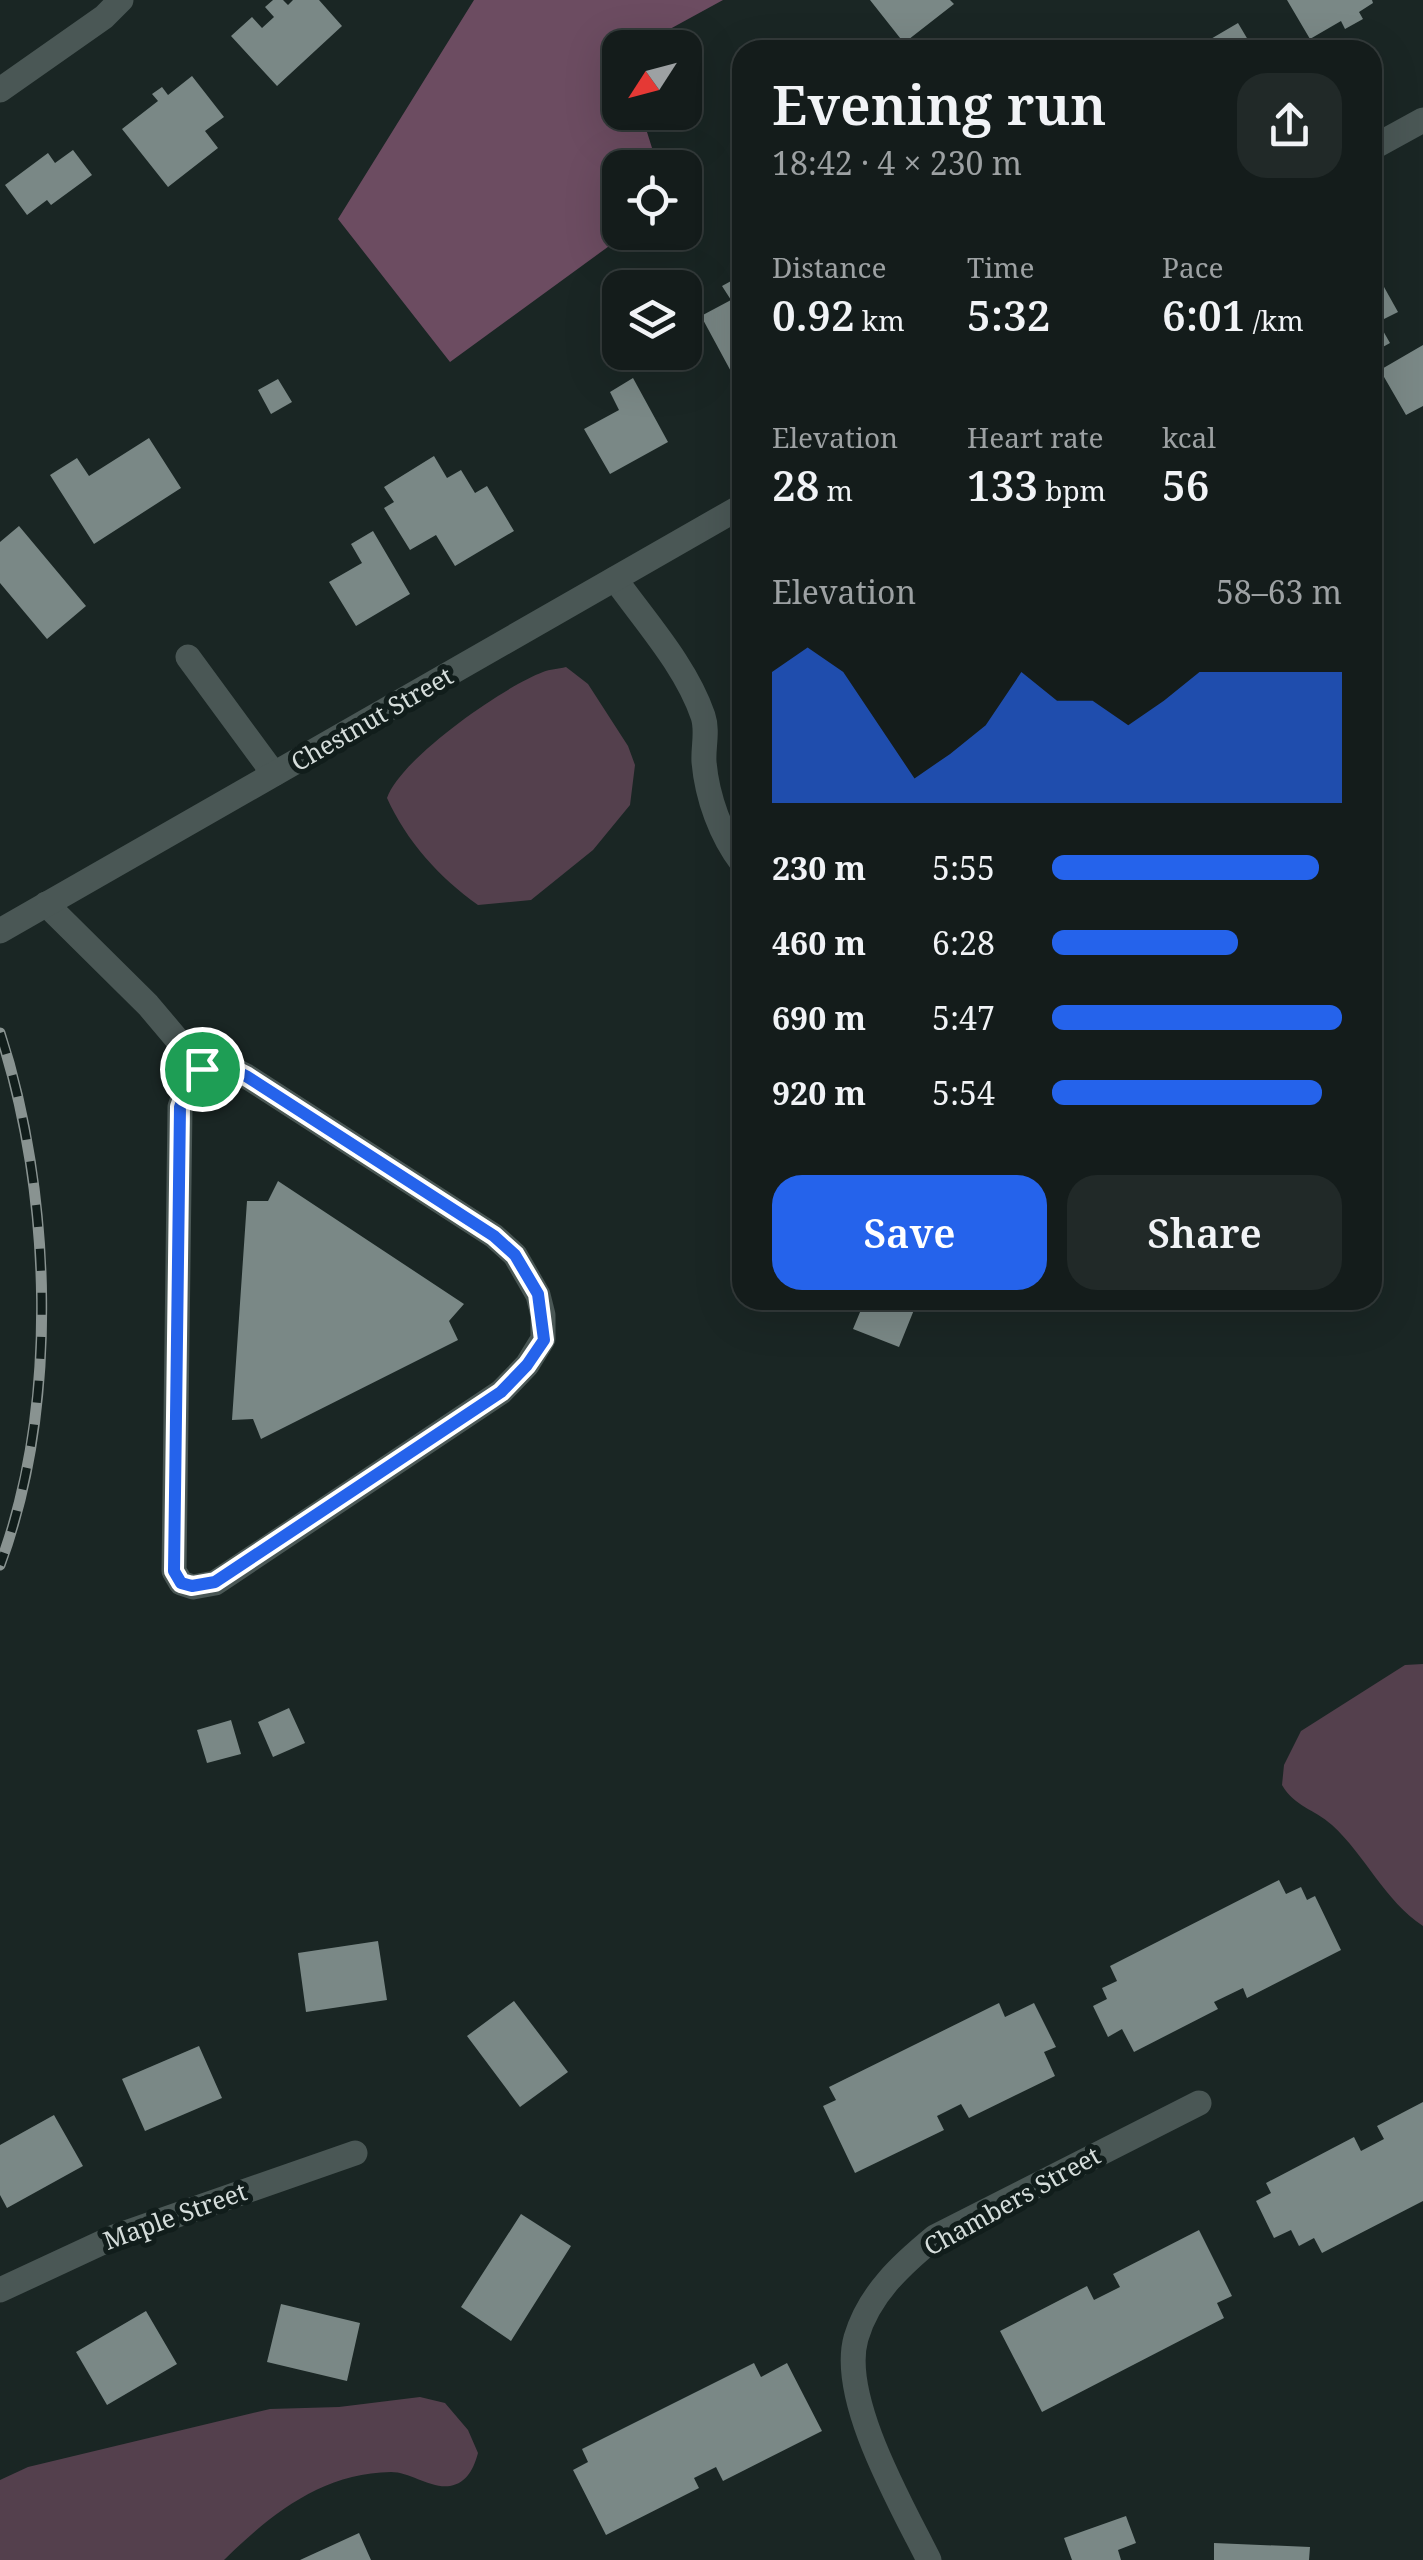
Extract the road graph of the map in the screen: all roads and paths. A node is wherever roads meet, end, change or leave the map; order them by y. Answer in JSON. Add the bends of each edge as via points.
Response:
{"nodes":[{"id":1,"x":121,"y":0,"type":"edge"},
{"id":2,"x":0,"y":90,"type":"edge"},
{"id":3,"x":1423,"y":120,"type":"edge"},
{"id":4,"x":1382,"y":143,"type":"edge"},
{"id":5,"x":732,"y":512,"type":"edge"},
{"id":6,"x":614,"y":578,"type":"junction"},
{"id":7,"x":188,"y":657,"type":"dead end"},
{"id":8,"x":274,"y":774,"type":"junction"},
{"id":9,"x":732,"y":847,"type":"edge"},
{"id":10,"x":46,"y":904,"type":"junction"},
{"id":11,"x":0,"y":931,"type":"edge"},
{"id":12,"x":202,"y":1069,"type":"junction"},
{"id":13,"x":1200,"y":2103,"type":"dead end"},
{"id":14,"x":355,"y":2152,"type":"dead end"},
{"id":15,"x":0,"y":2290,"type":"edge"},
{"id":16,"x":929,"y":2560,"type":"edge"}],
"edges":[{"from":1,"to":2,"type":"street"},
{"from":3,"to":4,"type":"street"},
{"from":5,"to":6,"type":"street","name":"Chestnut Street"},
{"from":6,"to":8,"type":"street","name":"Chestnut Street"},
{"from":6,"to":9,"type":"street","via":[[701,710],[708,788]]},
{"from":7,"to":8,"type":"street"},
{"from":8,"to":10,"type":"street","name":"Chestnut Street"},
{"from":10,"to":11,"type":"street","name":"Chestnut Street"},
{"from":10,"to":12,"type":"street","via":[[148,1004]]},
{"from":12,"to":12,"type":"street","via":[[180,1107],[174,1571],[192,1586],[215,1582],[501,1392],[544,1340],[528,1272],[494,1236],[246,1076],[226,1066]]},
{"from":13,"to":16,"type":"street","name":"Chambers Street","via":[[936,2237],[880,2289],[855,2340],[854,2375],[882,2462]]},
{"from":14,"to":15,"type":"street","name":"Maple Street","via":[[114,2236]]}]}
